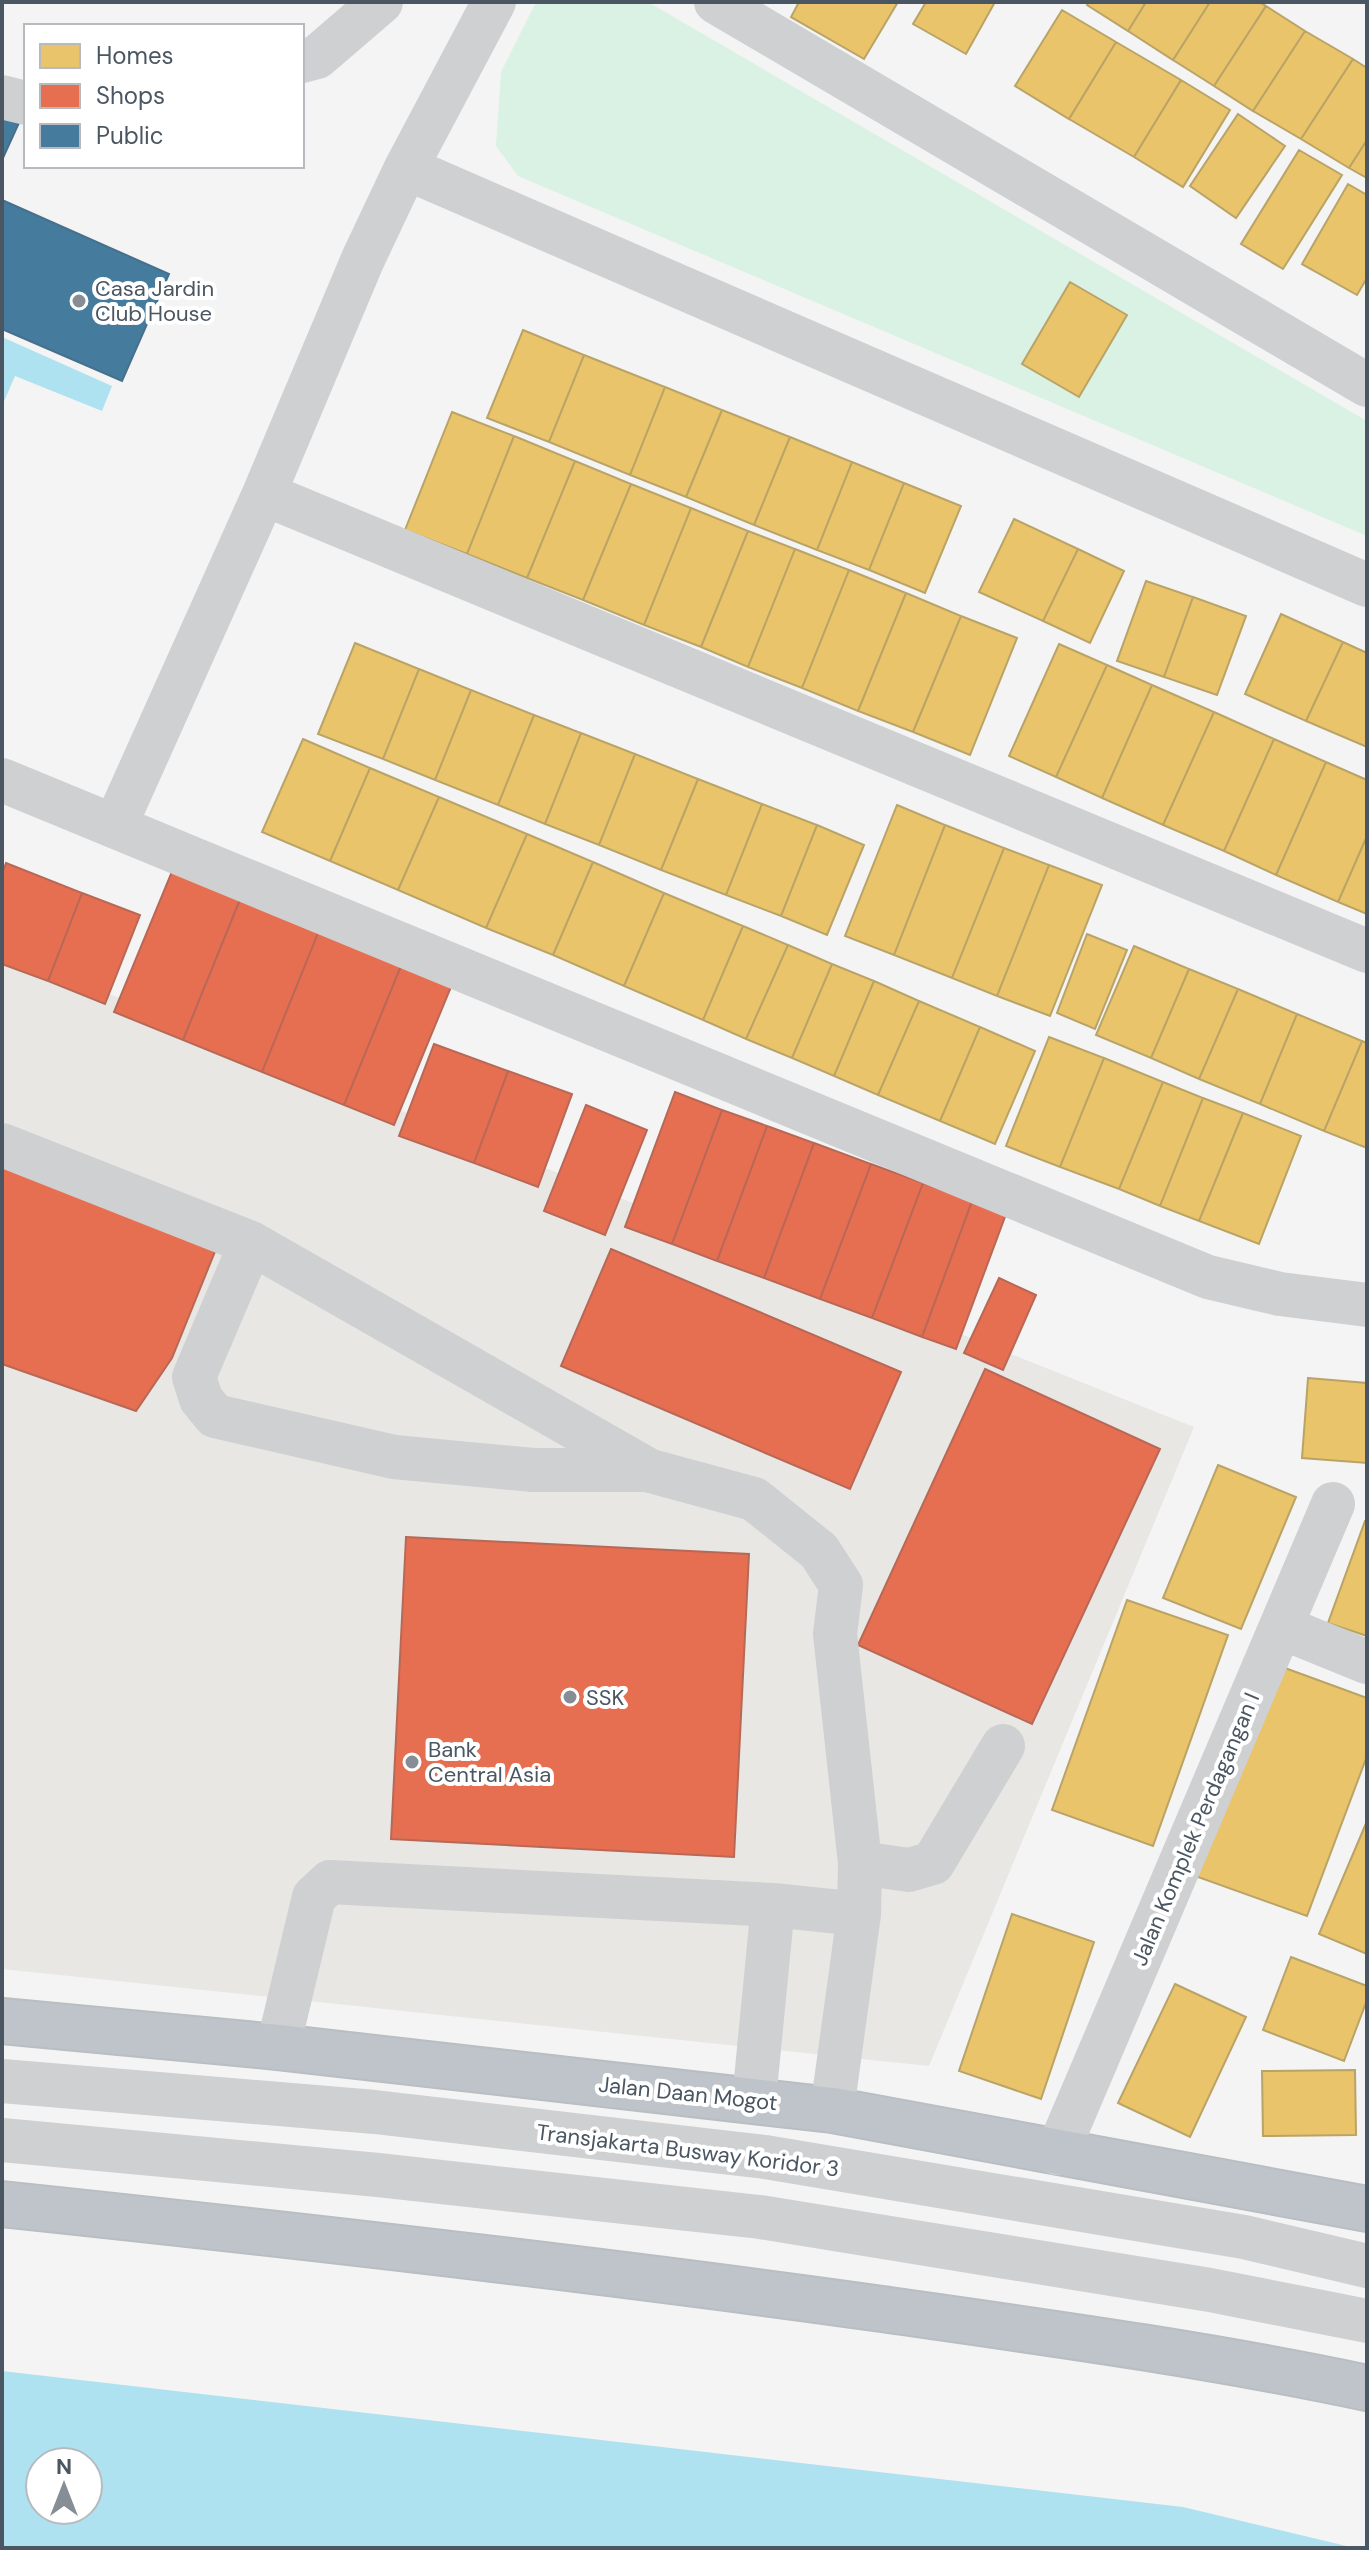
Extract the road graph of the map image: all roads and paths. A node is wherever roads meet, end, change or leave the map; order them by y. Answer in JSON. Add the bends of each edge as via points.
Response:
{"nodes":[{"id":1,"x":381,"y":2,"type":"edge"},
{"id":2,"x":494,"y":2,"type":"edge"},
{"id":3,"x":716,"y":2,"type":"edge"},
{"id":4,"x":304,"y":60,"type":"edge"},
{"id":5,"x":2,"y":97,"type":"edge"},
{"id":6,"x":24,"y":102,"type":"edge"},
{"id":7,"x":406,"y":168,"type":"junction"},
{"id":8,"x":1367,"y":385,"type":"edge"},
{"id":9,"x":264,"y":494,"type":"junction"},
{"id":10,"x":1367,"y":585,"type":"edge"},
{"id":11,"x":2,"y":780,"type":"edge"},
{"id":12,"x":115,"y":826,"type":"junction"},
{"id":13,"x":1367,"y":951,"type":"edge"},
{"id":14,"x":2,"y":1145,"type":"edge"},
{"id":15,"x":251,"y":1243,"type":"junction"},
{"id":16,"x":1367,"y":1305,"type":"edge"},
{"id":17,"x":647,"y":1470,"type":"junction"},
{"id":18,"x":1333,"y":1504,"type":"dead end"},
{"id":19,"x":1281,"y":1627,"type":"junction"},
{"id":20,"x":1367,"y":1662,"type":"edge"},
{"id":21,"x":1003,"y":1746,"type":"dead end"},
{"id":22,"x":860,"y":1863,"type":"junction"},
{"id":23,"x":773,"y":1905,"type":"junction"},
{"id":24,"x":859,"y":1914,"type":"junction"},
{"id":25,"x":2,"y":2021,"type":"edge"},
{"id":26,"x":278,"y":2047,"type":"junction"},
{"id":27,"x":2,"y":2081,"type":"edge"},
{"id":28,"x":754,"y":2100,"type":"junction"},
{"id":29,"x":832,"y":2110,"type":"junction"},
{"id":30,"x":2,"y":2140,"type":"edge"},
{"id":31,"x":1057,"y":2153,"type":"junction"},
{"id":32,"x":2,"y":2204,"type":"edge"},
{"id":33,"x":1367,"y":2209,"type":"edge"},
{"id":34,"x":1367,"y":2266,"type":"edge"},
{"id":35,"x":1367,"y":2321,"type":"edge"},
{"id":36,"x":1367,"y":2388,"type":"edge"}],
"edges":[{"from":1,"to":4,"type":"street","via":[[317,57]]},
{"from":2,"to":7,"type":"street"},
{"from":3,"to":8,"type":"street"},
{"from":5,"to":6,"type":"street"},
{"from":7,"to":9,"type":"street"},
{"from":7,"to":10,"type":"street"},
{"from":9,"to":12,"type":"street"},
{"from":9,"to":13,"type":"street"},
{"from":11,"to":12,"type":"street"},
{"from":12,"to":16,"type":"street","via":[[1208,1277],[1280,1294]]},
{"from":14,"to":15,"type":"street"},
{"from":15,"to":17,"type":"street"},
{"from":15,"to":17,"type":"street","via":[[194,1377],[201,1399],[215,1416],[394,1457],[533,1470]]},
{"from":17,"to":22,"type":"street","via":[[754,1499],[819,1551],[841,1585],[835,1634]]},
{"from":18,"to":19,"type":"street","name":"Jalan Komplek Perdagangan I"},
{"from":19,"to":20,"type":"street"},
{"from":19,"to":31,"type":"street","name":"Jalan Komplek Perdagangan I"},
{"from":21,"to":22,"type":"street","via":[[933,1863],[909,1870]]},
{"from":22,"to":24,"type":"street"},
{"from":23,"to":24,"type":"street"},
{"from":23,"to":26,"type":"street","via":[[330,1882],[314,1897]]},
{"from":23,"to":28,"type":"street"},
{"from":24,"to":29,"type":"street"},
{"from":25,"to":26,"type":"highway","name":"Jalan Daan Mogot"},
{"from":26,"to":28,"type":"highway","name":"Jalan Daan Mogot"},
{"from":27,"to":34,"type":"street","name":"Transjakarta Busway Koridor 3","via":[[375,2112],[765,2157],[1244,2237]]},
{"from":28,"to":29,"type":"highway","name":"Jalan Daan Mogot"},
{"from":29,"to":31,"type":"highway","name":"Jalan Daan Mogot"},
{"from":30,"to":35,"type":"street","via":[[760,2217],[1210,2290]]},
{"from":31,"to":33,"type":"highway","name":"Jalan Daan Mogot"},
{"from":32,"to":36,"type":"highway","via":[[773,2294],[1151,2347]]}]}
